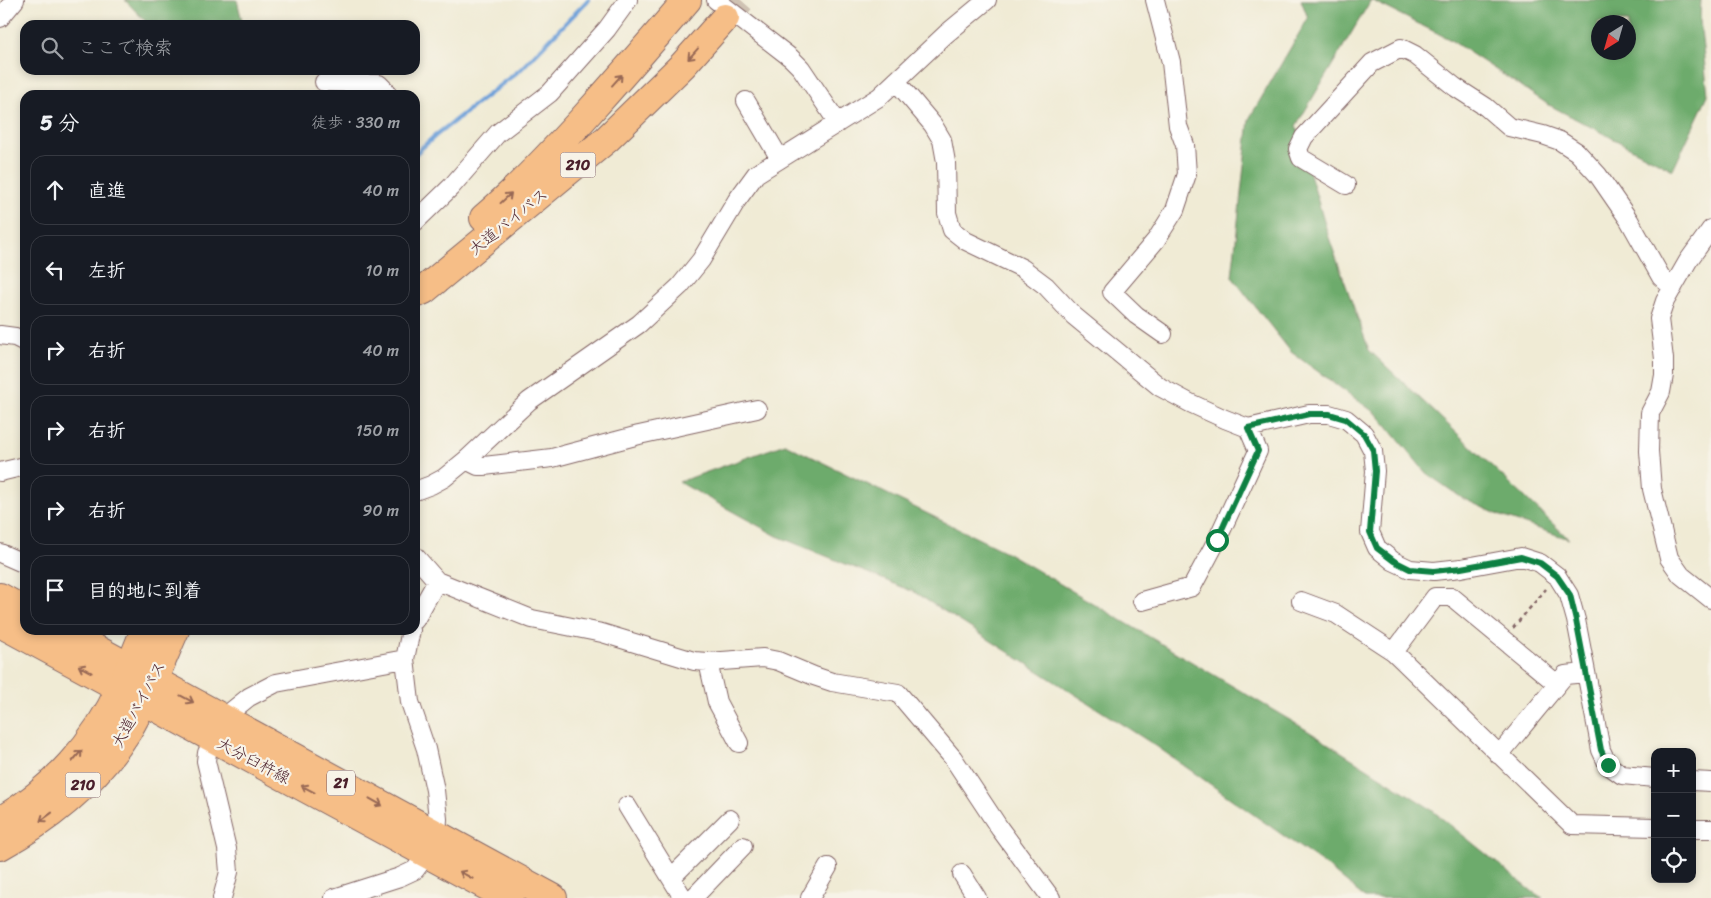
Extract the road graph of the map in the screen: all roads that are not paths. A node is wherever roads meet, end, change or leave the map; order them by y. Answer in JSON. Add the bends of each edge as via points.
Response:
{"nodes":[{"id":1,"x":15,"y":0,"type":"edge"},
{"id":2,"x":628,"y":0,"type":"edge"},
{"id":3,"x":686,"y":0,"type":"edge"},
{"id":4,"x":987,"y":0,"type":"edge"},
{"id":5,"x":1155,"y":0,"type":"edge"},
{"id":6,"x":721,"y":9,"type":"edge"},
{"id":7,"x":0,"y":18,"type":"edge"},
{"id":8,"x":896,"y":81,"type":"junction"},
{"id":9,"x":324,"y":82,"type":"dead end"},
{"id":10,"x":385,"y":90,"type":"edge"},
{"id":11,"x":746,"y":102,"type":"dead end"},
{"id":12,"x":838,"y":123,"type":"junction"},
{"id":13,"x":780,"y":159,"type":"junction"},
{"id":14,"x":1346,"y":185,"type":"dead end"},
{"id":15,"x":420,"y":217,"type":"edge"},
{"id":16,"x":1711,"y":229,"type":"edge"},
{"id":17,"x":420,"y":270,"type":"edge"},
{"id":18,"x":1672,"y":288,"type":"junction"},
{"id":19,"x":420,"y":292,"type":"edge"},
{"id":20,"x":1163,"y":334,"type":"dead end"},
{"id":21,"x":0,"y":335,"type":"edge"},
{"id":22,"x":20,"y":340,"type":"edge"},
{"id":23,"x":757,"y":409,"type":"dead end"},
{"id":24,"x":1248,"y":428,"type":"junction"},
{"id":25,"x":466,"y":460,"type":"junction"},
{"id":26,"x":20,"y":467,"type":"edge"},
{"id":27,"x":0,"y":472,"type":"edge"},
{"id":28,"x":420,"y":489,"type":"edge"},
{"id":29,"x":0,"y":553,"type":"edge"},
{"id":30,"x":20,"y":562,"type":"edge"},
{"id":31,"x":420,"y":562,"type":"edge"},
{"id":32,"x":437,"y":581,"type":"junction"},
{"id":33,"x":0,"y":597,"type":"edge"},
{"id":34,"x":1711,"y":599,"type":"edge"},
{"id":35,"x":1301,"y":600,"type":"dead end"},
{"id":36,"x":1142,"y":601,"type":"dead end"},
{"id":37,"x":20,"y":608,"type":"edge"},
{"id":38,"x":420,"y":611,"type":"edge"},
{"id":39,"x":0,"y":623,"type":"edge"},
{"id":40,"x":20,"y":632,"type":"edge"},
{"id":41,"x":27,"y":635,"type":"edge"},
{"id":42,"x":68,"y":635,"type":"edge"},
{"id":43,"x":144,"y":635,"type":"edge"},
{"id":44,"x":171,"y":635,"type":"edge"},
{"id":45,"x":410,"y":635,"type":"edge"},
{"id":46,"x":1394,"y":652,"type":"junction"},
{"id":47,"x":405,"y":659,"type":"junction"},
{"id":48,"x":708,"y":662,"type":"junction"},
{"id":49,"x":1586,"y":673,"type":"junction"},
{"id":50,"x":137,"y":684,"type":"junction"},
{"id":51,"x":1557,"y":684,"type":"junction"},
{"id":52,"x":218,"y":728,"type":"junction"},
{"id":53,"x":739,"y":743,"type":"dead end"},
{"id":54,"x":1498,"y":755,"type":"junction"},
{"id":55,"x":1651,"y":778,"type":"edge"},
{"id":56,"x":1696,"y":781,"type":"edge"},
{"id":57,"x":1711,"y":782,"type":"edge"},
{"id":58,"x":627,"y":806,"type":"dead end"},
{"id":59,"x":730,"y":819,"type":"dead end"},
{"id":60,"x":0,"y":821,"type":"edge"},
{"id":61,"x":1651,"y":828,"type":"edge"},
{"id":62,"x":1696,"y":829,"type":"edge"},
{"id":63,"x":1711,"y":829,"type":"edge"},
{"id":64,"x":432,"y":844,"type":"junction"},
{"id":65,"x":0,"y":846,"type":"edge"},
{"id":66,"x":744,"y":846,"type":"dead end"},
{"id":67,"x":828,"y":867,"type":"dead end"},
{"id":68,"x":962,"y":874,"type":"dead end"},
{"id":69,"x":671,"y":878,"type":"junction"},
{"id":70,"x":499,"y":889,"type":"edge"},
{"id":71,"x":222,"y":898,"type":"edge"},
{"id":72,"x":334,"y":898,"type":"edge"},
{"id":73,"x":553,"y":898,"type":"edge"},
{"id":74,"x":681,"y":898,"type":"edge"},
{"id":75,"x":693,"y":898,"type":"edge"},
{"id":76,"x":810,"y":898,"type":"edge"},
{"id":77,"x":977,"y":898,"type":"edge"},
{"id":78,"x":1051,"y":898,"type":"edge"}],
"edges":[{"from":1,"to":7,"type":"street"},
{"from":2,"to":15,"type":"street","via":[[607,29],[550,93],[498,134]]},
{"from":17,"to":3,"type":"main road","name":"大道バイパス","number":"210","one_way":true,"via":[[497,208],[527,179]]},
{"from":4,"to":8,"type":"street"},
{"from":5,"to":20,"type":"street","via":[[1171,62],[1187,174],[1176,210],[1156,240],[1112,292]]},
{"from":6,"to":12,"type":"street","via":[[792,58]]},
{"from":6,"to":19,"type":"main road","name":"大道バイパス","number":"210","one_way":true,"via":[[682,66],[607,139]]},
{"from":8,"to":12,"type":"street","via":[[879,97]]},
{"from":8,"to":24,"type":"street","via":[[942,140],[947,213],[952,230],[966,241],[1022,268],[1046,286],[1074,316],[1160,387],[1190,404]]},
{"from":9,"to":10,"type":"street","via":[[379,84]]},
{"from":11,"to":13,"type":"street"},
{"from":12,"to":13,"type":"street"},
{"from":13,"to":25,"type":"street","via":[[756,174],[701,260],[680,286],[639,324],[530,400]]},
{"from":14,"to":18,"type":"street","via":[[1301,158],[1298,149],[1304,137],[1372,63],[1401,48],[1415,55],[1509,127],[1560,141],[1576,152],[1598,175],[1629,220],[1660,277]]},
{"from":16,"to":18,"type":"street"},
{"from":18,"to":34,"type":"street","via":[[1659,318],[1664,374],[1661,392],[1650,413],[1652,489],[1669,558],[1681,575]]},
{"from":21,"to":22,"type":"street"},
{"from":23,"to":25,"type":"street","via":[[552,458],[484,466]]},
{"from":24,"to":36,"type":"street","via":[[1258,451],[1192,587]]},
{"from":24,"to":49,"type":"street","via":[[1309,414],[1329,414],[1346,419],[1364,434],[1373,450],[1375,471],[1370,532],[1377,548],[1410,569],[1434,571],[1521,557],[1540,563],[1557,576],[1570,595]]},
{"from":25,"to":28,"type":"street","via":[[444,478]]},
{"from":26,"to":27,"type":"street"},
{"from":29,"to":30,"type":"street"},
{"from":31,"to":32,"type":"street"},
{"from":32,"to":38,"type":"street"},
{"from":32,"to":48,"type":"street","via":[[532,619],[602,633],[694,661]]},
{"from":33,"to":37,"type":"main road"},
{"from":35,"to":46,"type":"street","via":[[1336,614]]},
{"from":40,"to":39,"type":"main road","name":"大分臼杵線","number":"21","one_way":true},
{"from":50,"to":41,"type":"main road","name":"大分臼杵線","number":"21","one_way":true},
{"from":42,"to":50,"type":"main road","name":"大分臼杵線","number":"21"},
{"from":43,"to":50,"type":"main road","name":"大道バイパス","number":"210"},
{"from":44,"to":50,"type":"main road","name":"大道バイパス","number":"210"},
{"from":45,"to":47,"type":"street"},
{"from":46,"to":51,"type":"street","via":[[1435,597],[1452,597]]},
{"from":46,"to":54,"type":"street"},
{"from":47,"to":52,"type":"street","via":[[276,683],[249,697]]},
{"from":47,"to":64,"type":"street","via":[[410,702],[426,749],[435,790],[438,820]]},
{"from":48,"to":53,"type":"street","via":[[717,702]]},
{"from":48,"to":78,"type":"street","via":[[763,658],[832,682],[898,693],[954,758],[1000,829]]},
{"from":49,"to":51,"type":"street","via":[[1565,674]]},
{"from":49,"to":55,"type":"street","via":[[1601,750],[1608,765],[1622,775]]},
{"from":50,"to":52,"type":"main road","name":"大分臼杵線","number":"21"},
{"from":60,"to":50,"type":"main road","name":"大道バイパス","number":"210","one_way":true,"via":[[58,778]]},
{"from":50,"to":65,"type":"main road","name":"大道バイパス","number":"210","one_way":true,"via":[[128,729],[113,752],[50,815]]},
{"from":51,"to":54,"type":"street"},
{"from":52,"to":64,"type":"main road","name":"大分臼杵線","number":"21"},
{"from":52,"to":71,"type":"street","via":[[206,761],[228,849],[230,872]]},
{"from":54,"to":61,"type":"street","via":[[1572,825]]},
{"from":56,"to":57,"type":"street"},
{"from":58,"to":69,"type":"street"},
{"from":59,"to":69,"type":"street"},
{"from":62,"to":63,"type":"street"},
{"from":64,"to":70,"type":"main road","name":"大分臼杵線","number":"21"},
{"from":64,"to":72,"type":"street","via":[[415,870]]},
{"from":66,"to":75,"type":"street"},
{"from":67,"to":76,"type":"street"},
{"from":68,"to":77,"type":"street"},
{"from":69,"to":74,"type":"street"},
{"from":70,"to":73,"type":"main road","name":"大分臼杵線","number":"21"}]}
